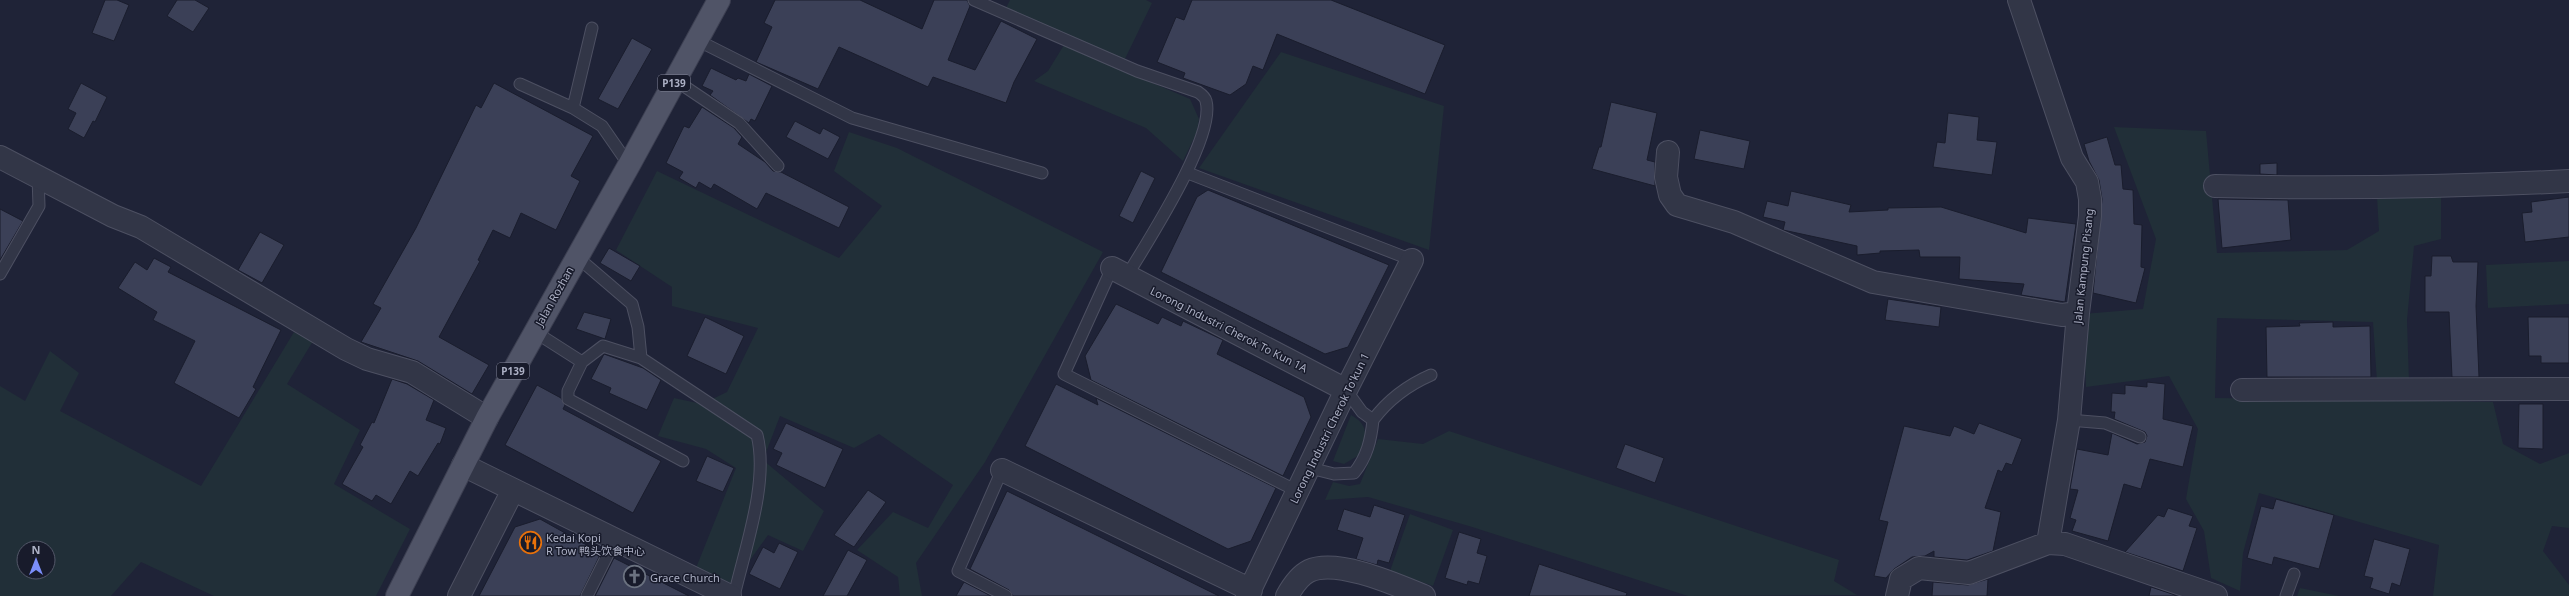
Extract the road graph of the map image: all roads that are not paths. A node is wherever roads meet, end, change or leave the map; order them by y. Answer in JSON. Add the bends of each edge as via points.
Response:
{"nodes":[{"id":1,"x":718,"y":0,"type":"edge"},
{"id":2,"x":974,"y":0,"type":"edge"},
{"id":3,"x":2019,"y":0,"type":"edge"},
{"id":4,"x":592,"y":28,"type":"dead end"},
{"id":5,"x":697,"y":40,"type":"junction"},
{"id":6,"x":675,"y":80,"type":"junction"},
{"id":7,"x":520,"y":84,"type":"dead end"},
{"id":8,"x":573,"y":108,"type":"junction"},
{"id":9,"x":1668,"y":152,"type":"dead end"},
{"id":10,"x":0,"y":157,"type":"edge"},
{"id":11,"x":629,"y":165,"type":"junction"},
{"id":12,"x":778,"y":166,"type":"dead end"},
{"id":13,"x":1042,"y":173,"type":"dead end"},
{"id":14,"x":1188,"y":173,"type":"junction"},
{"id":15,"x":38,"y":177,"type":"junction"},
{"id":16,"x":2569,"y":181,"type":"edge"},
{"id":17,"x":2215,"y":186,"type":"dead end"},
{"id":18,"x":576,"y":256,"type":"junction"},
{"id":19,"x":1412,"y":260,"type":"joint"},
{"id":20,"x":1119,"y":272,"type":"junction"},
{"id":21,"x":0,"y":274,"type":"edge"},
{"id":22,"x":2078,"y":313,"type":"junction"},
{"id":23,"x":535,"y":332,"type":"junction"},
{"id":24,"x":641,"y":358,"type":"junction"},
{"id":25,"x":582,"y":362,"type":"junction"},
{"id":26,"x":1430,"y":375,"type":"dead end"},
{"id":27,"x":2569,"y":389,"type":"edge"},
{"id":28,"x":1346,"y":390,"type":"junction"},
{"id":29,"x":2242,"y":390,"type":"dead end"},
{"id":30,"x":487,"y":418,"type":"junction"},
{"id":31,"x":1373,"y":420,"type":"junction"},
{"id":32,"x":2070,"y":420,"type":"junction"},
{"id":33,"x":2140,"y":437,"type":"dead end"},
{"id":34,"x":683,"y":461,"type":"dead end"},
{"id":35,"x":463,"y":465,"type":"junction"},
{"id":36,"x":1310,"y":468,"type":"junction"},
{"id":37,"x":1002,"y":470,"type":"joint"},
{"id":38,"x":513,"y":490,"type":"junction"},
{"id":39,"x":1299,"y":492,"type":"junction"},
{"id":40,"x":615,"y":540,"type":"junction"},
{"id":41,"x":2048,"y":543,"type":"junction"},
{"id":42,"x":2294,"y":574,"type":"dead end"},
{"id":43,"x":1249,"y":593,"type":"edge"},
{"id":44,"x":724,"y":594,"type":"edge"},
{"id":45,"x":396,"y":596,"type":"edge"},
{"id":46,"x":459,"y":596,"type":"edge"},
{"id":47,"x":587,"y":596,"type":"edge"},
{"id":48,"x":1006,"y":596,"type":"edge"},
{"id":49,"x":1287,"y":596,"type":"edge"},
{"id":50,"x":1424,"y":596,"type":"edge"},
{"id":51,"x":1897,"y":596,"type":"edge"},
{"id":52,"x":2216,"y":596,"type":"edge"},
{"id":53,"x":2286,"y":596,"type":"edge"}],
"edges":[{"from":1,"to":5,"type":"main road","name":"Jalan Rozhan","number":"P139"},
{"from":2,"to":14,"type":"lane","via":[[1137,71],[1198,92],[1206,99],[1207,112]]},
{"from":3,"to":22,"type":"street","name":"Jalan Kampung Pisang","via":[[2072,158],[2087,182],[2090,216]]},
{"from":4,"to":8,"type":"lane"},
{"from":5,"to":6,"type":"main road","name":"Jalan Rozhan","number":"P139"},
{"from":5,"to":13,"type":"lane","via":[[852,118]]},
{"from":6,"to":11,"type":"main road","name":"Jalan Rozhan","number":"P139"},
{"from":6,"to":12,"type":"lane","via":[[739,124]]},
{"from":7,"to":8,"type":"lane"},
{"from":8,"to":11,"type":"lane","via":[[602,126]]},
{"from":9,"to":22,"type":"street","via":[[1666,177],[1670,195],[1677,205],[1734,222],[1873,282],[2062,314]]},
{"from":10,"to":15,"type":"street"},
{"from":11,"to":18,"type":"main road","name":"Jalan Rozhan","number":"P139"},
{"from":14,"to":19,"type":"lane"},
{"from":14,"to":20,"type":"lane"},
{"from":15,"to":21,"type":"lane","via":[[39,206]]},
{"from":15,"to":30,"type":"street","via":[[141,227],[346,349],[412,372]]},
{"from":16,"to":17,"type":"street","via":[[2482,186]]},
{"from":18,"to":23,"type":"main road","name":"Jalan Rozhan","number":"P139"},
{"from":18,"to":24,"type":"lane","via":[[632,304],[638,327]]},
{"from":19,"to":28,"type":"street","name":"Lorong Industri Cherok To'kun 1"},
{"from":20,"to":28,"type":"street","name":"Lorong Industri Cherok To Kun 1A"},
{"from":20,"to":39,"type":"lane","via":[[1064,374]]},
{"from":22,"to":32,"type":"street","name":"Jalan Kampung Pisang"},
{"from":23,"to":25,"type":"lane"},
{"from":23,"to":30,"type":"main road","name":"Jalan Rozhan","number":"P139"},
{"from":24,"to":25,"type":"lane","via":[[603,346]]},
{"from":24,"to":44,"type":"lane","via":[[757,435],[761,451],[761,475]]},
{"from":25,"to":34,"type":"lane","via":[[568,391],[568,399]]},
{"from":26,"to":31,"type":"lane","via":[[1409,386],[1384,405]]},
{"from":27,"to":29,"type":"street"},
{"from":28,"to":31,"type":"lane","via":[[1362,412]]},
{"from":28,"to":36,"type":"street","name":"Lorong Industri Cherok To'kun 1"},
{"from":30,"to":35,"type":"main road","name":"Jalan Rozhan","number":"P139"},
{"from":31,"to":36,"type":"lane","via":[[1371,439],[1363,461],[1354,473],[1334,474]]},
{"from":32,"to":33,"type":"lane","via":[[2105,423]]},
{"from":32,"to":41,"type":"street","name":"Jalan Kampung Pisang"},
{"from":35,"to":38,"type":"street"},
{"from":35,"to":45,"type":"main road","name":"Jalan Rozhan","number":"P139"},
{"from":36,"to":39,"type":"street","name":"Lorong Industri Cherok To'kun 1"},
{"from":37,"to":43,"type":"street"},
{"from":37,"to":48,"type":"lane","via":[[958,571]]},
{"from":38,"to":40,"type":"street"},
{"from":38,"to":46,"type":"street"},
{"from":39,"to":43,"type":"street","name":"Lorong Industri Cherok To'kun 1"},
{"from":40,"to":44,"type":"street"},
{"from":40,"to":47,"type":"lane"},
{"from":41,"to":51,"type":"street","via":[[1969,573],[1919,568],[1901,579]]},
{"from":41,"to":52,"type":"street","via":[[2065,544]]},
{"from":42,"to":53,"type":"lane"},
{"from":49,"to":50,"type":"street","via":[[1293,584],[1309,571],[1344,567]]}]}
